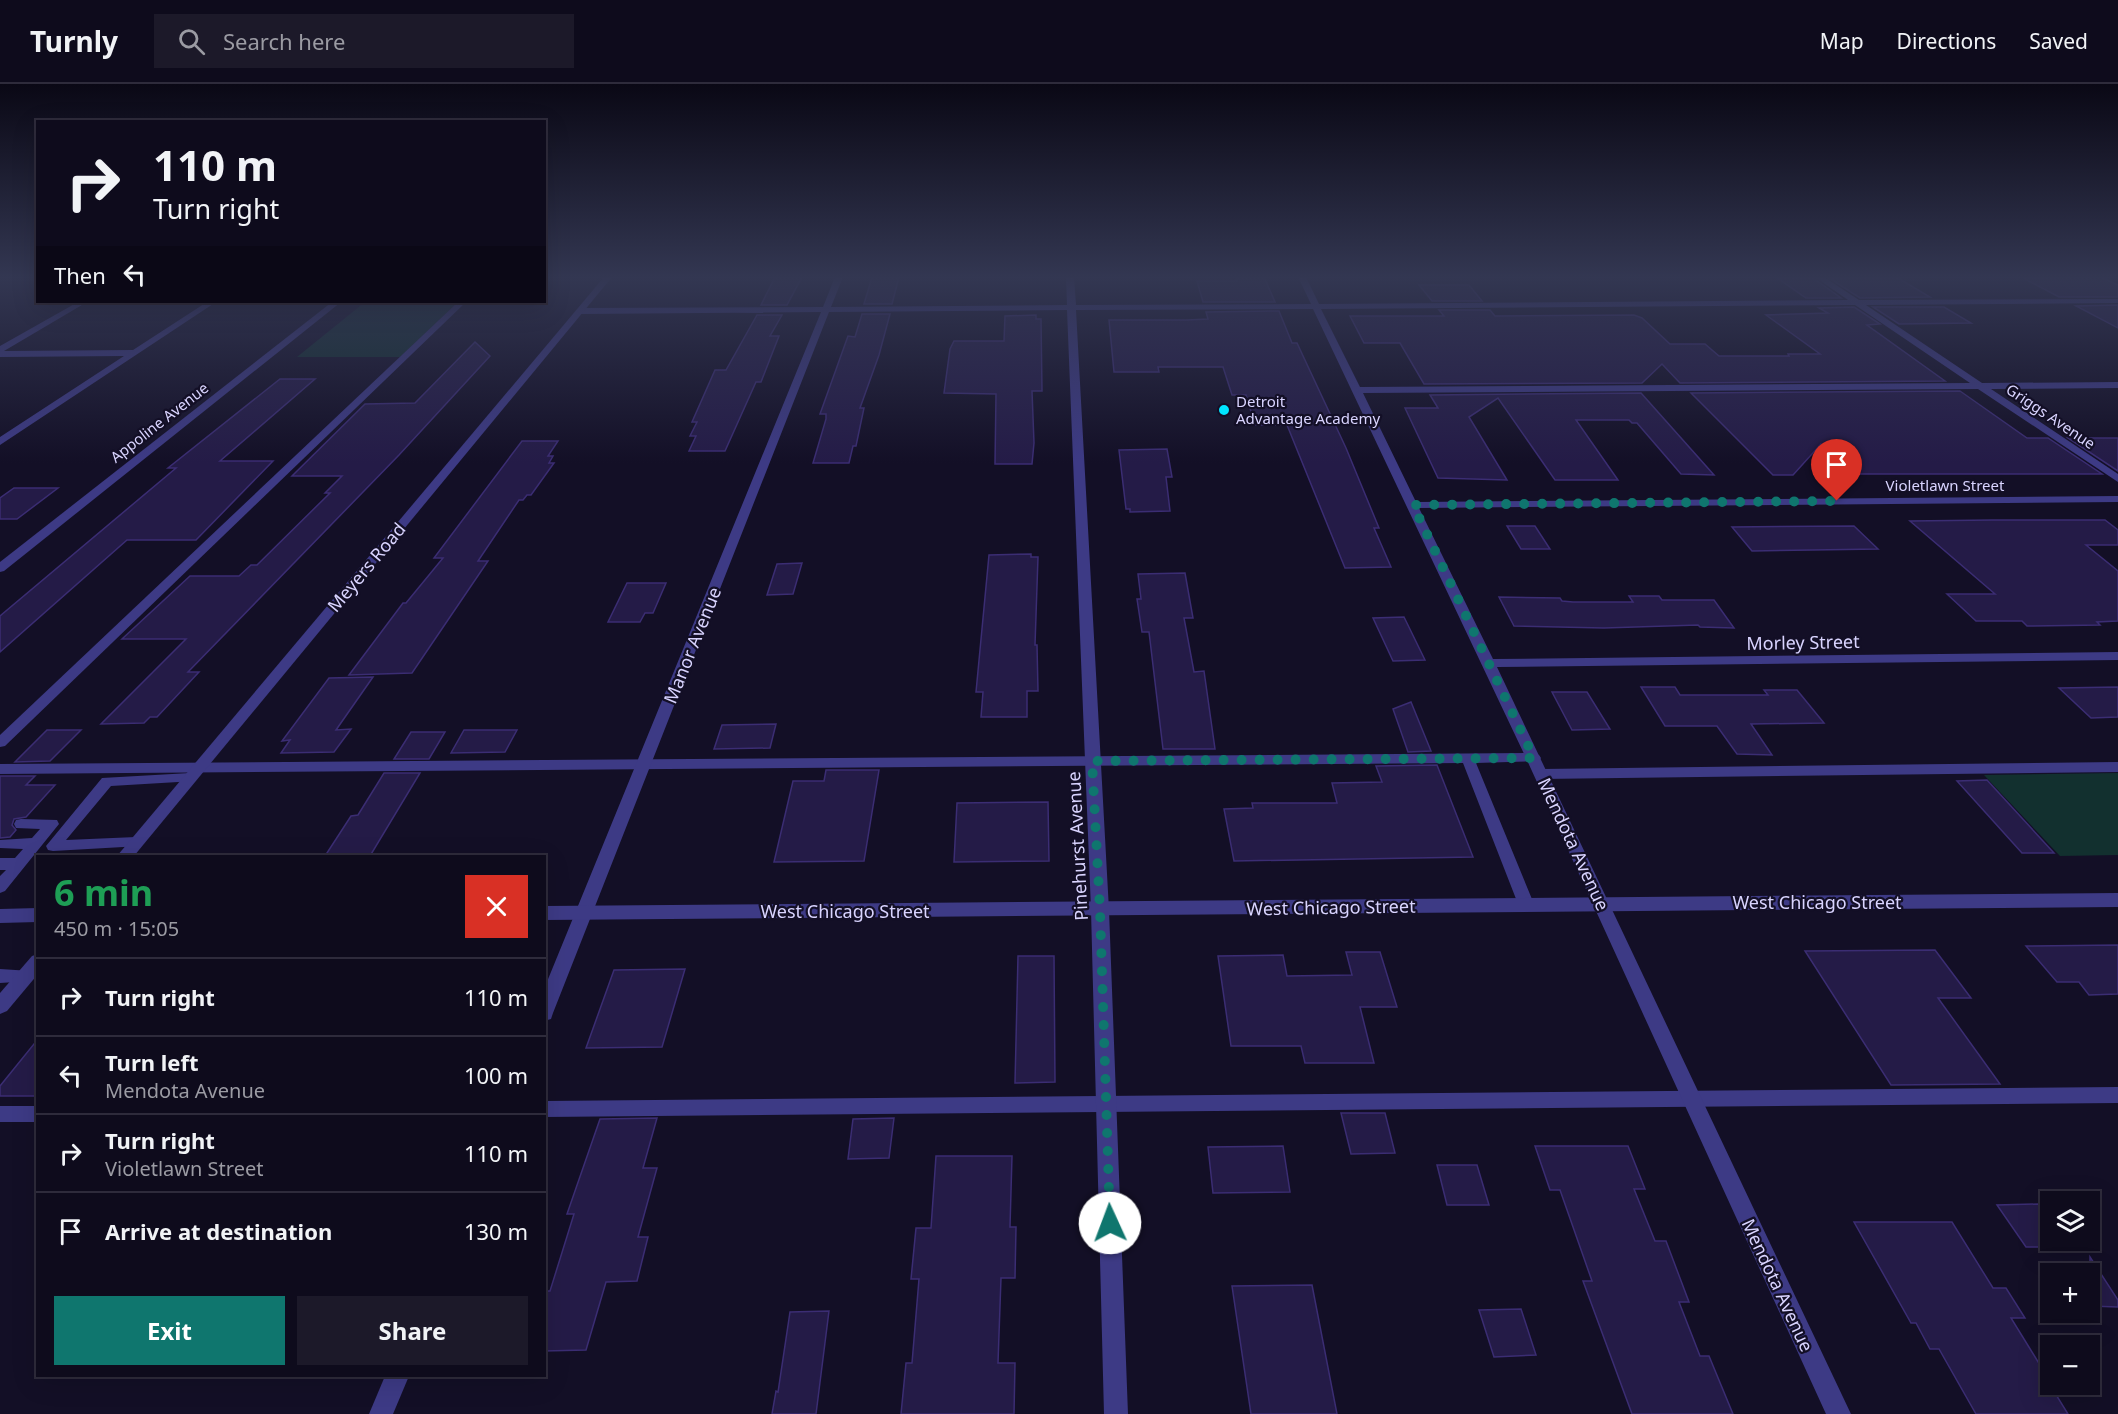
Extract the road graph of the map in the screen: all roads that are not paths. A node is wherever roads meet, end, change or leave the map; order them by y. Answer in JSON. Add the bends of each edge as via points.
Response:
{"nodes":[{"id":1,"x":21,"y":339,"type":"edge"},
{"id":2,"x":155,"y":339,"type":"edge"},
{"id":3,"x":290,"y":339,"type":"edge"},
{"id":4,"x":423,"y":339,"type":"edge"},
{"id":5,"x":556,"y":339,"type":"edge"},
{"id":6,"x":814,"y":339,"type":"edge"},
{"id":7,"x":1072,"y":339,"type":"edge"},
{"id":8,"x":1331,"y":339,"type":"edge"},
{"id":9,"x":1911,"y":339,"type":"edge"},
{"id":10,"x":0,"y":352,"type":"edge"},
{"id":11,"x":133,"y":353,"type":"junction"},
{"id":12,"x":2118,"y":385,"type":"edge"},
{"id":13,"x":1980,"y":386,"type":"junction"},
{"id":14,"x":1355,"y":390,"type":"junction"},
{"id":15,"x":0,"y":442,"type":"edge"},
{"id":16,"x":2118,"y":479,"type":"edge"},
{"id":17,"x":2118,"y":499,"type":"edge"},
{"id":18,"x":1413,"y":505,"type":"junction"},
{"id":19,"x":0,"y":568,"type":"edge"},
{"id":20,"x":2118,"y":656,"type":"edge"},
{"id":21,"x":1489,"y":663,"type":"junction"},
{"id":22,"x":0,"y":743,"type":"edge"},
{"id":23,"x":1534,"y":758,"type":"junction"},
{"id":24,"x":1468,"y":759,"type":"junction"},
{"id":25,"x":1092,"y":761,"type":"junction"},
{"id":26,"x":645,"y":765,"type":"junction"},
{"id":27,"x":2118,"y":767,"type":"edge"},
{"id":28,"x":0,"y":769,"type":"edge"},
{"id":29,"x":195,"y":772,"type":"junction"},
{"id":30,"x":1541,"y":774,"type":"junction"},
{"id":31,"x":21,"y":824,"type":"dead end"},
{"id":32,"x":64,"y":833,"type":"junction"},
{"id":33,"x":39,"y":838,"type":"junction"},
{"id":34,"x":136,"y":843,"type":"junction"},
{"id":35,"x":5,"y":844,"type":"dead end"},
{"id":36,"x":125,"y":855,"type":"edge"},
{"id":37,"x":0,"y":864,"type":"edge"},
{"id":38,"x":19,"y":864,"type":"junction"},
{"id":39,"x":0,"y":887,"type":"edge"},
{"id":40,"x":2118,"y":900,"type":"edge"},
{"id":41,"x":1526,"y":904,"type":"junction"},
{"id":42,"x":1603,"y":904,"type":"junction"},
{"id":43,"x":1100,"y":910,"type":"junction"},
{"id":44,"x":585,"y":912,"type":"junction"},
{"id":45,"x":546,"y":913,"type":"edge"},
{"id":46,"x":36,"y":915,"type":"edge"},
{"id":47,"x":0,"y":916,"type":"edge"},
{"id":48,"x":36,"y":963,"type":"edge"},
{"id":49,"x":0,"y":976,"type":"edge"},
{"id":50,"x":25,"y":976,"type":"junction"},
{"id":51,"x":0,"y":1006,"type":"edge"},
{"id":52,"x":546,"y":1008,"type":"edge"},
{"id":53,"x":2118,"y":1095,"type":"edge"},
{"id":54,"x":1691,"y":1101,"type":"junction"},
{"id":55,"x":1106,"y":1104,"type":"junction"},
{"id":56,"x":546,"y":1109,"type":"edge"},
{"id":57,"x":0,"y":1114,"type":"edge"},
{"id":58,"x":36,"y":1114,"type":"edge"},
{"id":59,"x":397,"y":1377,"type":"edge"},
{"id":60,"x":381,"y":1414,"type":"edge"},
{"id":61,"x":1116,"y":1414,"type":"edge"},
{"id":62,"x":1839,"y":1414,"type":"edge"}],
"edges":[{"from":1,"to":10,"type":"street"},
{"from":2,"to":11,"type":"street"},
{"from":3,"to":19,"type":"street","name":"Appoline Avenue"},
{"from":4,"to":22,"type":"lane"},
{"from":5,"to":29,"type":"street","name":"Meyers Road"},
{"from":6,"to":26,"type":"street","name":"Manor Avenue"},
{"from":7,"to":25,"type":"street","name":"Pinehurst Avenue"},
{"from":8,"to":14,"type":"street","name":"Mendota Avenue"},
{"from":9,"to":13,"type":"street","name":"Griggs Avenue"},
{"from":10,"to":11,"type":"street"},
{"from":11,"to":15,"type":"street"},
{"from":12,"to":13,"type":"street"},
{"from":13,"to":14,"type":"street"},
{"from":13,"to":16,"type":"street","name":"Griggs Avenue"},
{"from":14,"to":18,"type":"street","name":"Mendota Avenue"},
{"from":17,"to":18,"type":"street","name":"Violetlawn Street"},
{"from":18,"to":21,"type":"street","name":"Mendota Avenue"},
{"from":20,"to":21,"type":"street","name":"Morley Street"},
{"from":21,"to":23,"type":"street","name":"Mendota Avenue"},
{"from":23,"to":24,"type":"lane"},
{"from":23,"to":30,"type":"street","name":"Mendota Avenue"},
{"from":24,"to":25,"type":"lane"},
{"from":24,"to":41,"type":"lane"},
{"from":25,"to":26,"type":"lane"},
{"from":25,"to":43,"type":"street","name":"Pinehurst Avenue"},
{"from":26,"to":29,"type":"lane"},
{"from":26,"to":44,"type":"street","name":"Manor Avenue"},
{"from":27,"to":30,"type":"lane"},
{"from":28,"to":29,"type":"lane"},
{"from":29,"to":32,"type":"lane","via":[[107,781]]},
{"from":29,"to":34,"type":"street","name":"Meyers Road"},
{"from":30,"to":42,"type":"street","name":"Mendota Avenue"},
{"from":31,"to":33,"type":"lane","via":[[52,824]]},
{"from":32,"to":33,"type":"lane"},
{"from":32,"to":34,"type":"lane","via":[[53,846]]},
{"from":33,"to":35,"type":"lane"},
{"from":33,"to":38,"type":"lane"},
{"from":34,"to":36,"type":"street","name":"Meyers Road"},
{"from":37,"to":38,"type":"lane"},
{"from":38,"to":39,"type":"lane"},
{"from":40,"to":42,"type":"street","name":"West Chicago Street"},
{"from":41,"to":42,"type":"street","name":"West Chicago Street"},
{"from":41,"to":43,"type":"street","name":"West Chicago Street"},
{"from":42,"to":54,"type":"street","name":"Mendota Avenue"},
{"from":43,"to":44,"type":"street","name":"West Chicago Street"},
{"from":43,"to":55,"type":"street","name":"Pinehurst Avenue"},
{"from":44,"to":45,"type":"street","name":"West Chicago Street"},
{"from":44,"to":52,"type":"street","name":"Manor Avenue"},
{"from":46,"to":47,"type":"street"},
{"from":48,"to":50,"type":"street"},
{"from":49,"to":50,"type":"lane"},
{"from":50,"to":51,"type":"street"},
{"from":53,"to":54,"type":"lane"},
{"from":54,"to":55,"type":"lane"},
{"from":54,"to":62,"type":"street","name":"Mendota Avenue"},
{"from":55,"to":56,"type":"lane"},
{"from":55,"to":61,"type":"street","name":"Pinehurst Avenue"},
{"from":57,"to":58,"type":"lane"},
{"from":59,"to":60,"type":"street"}]}
